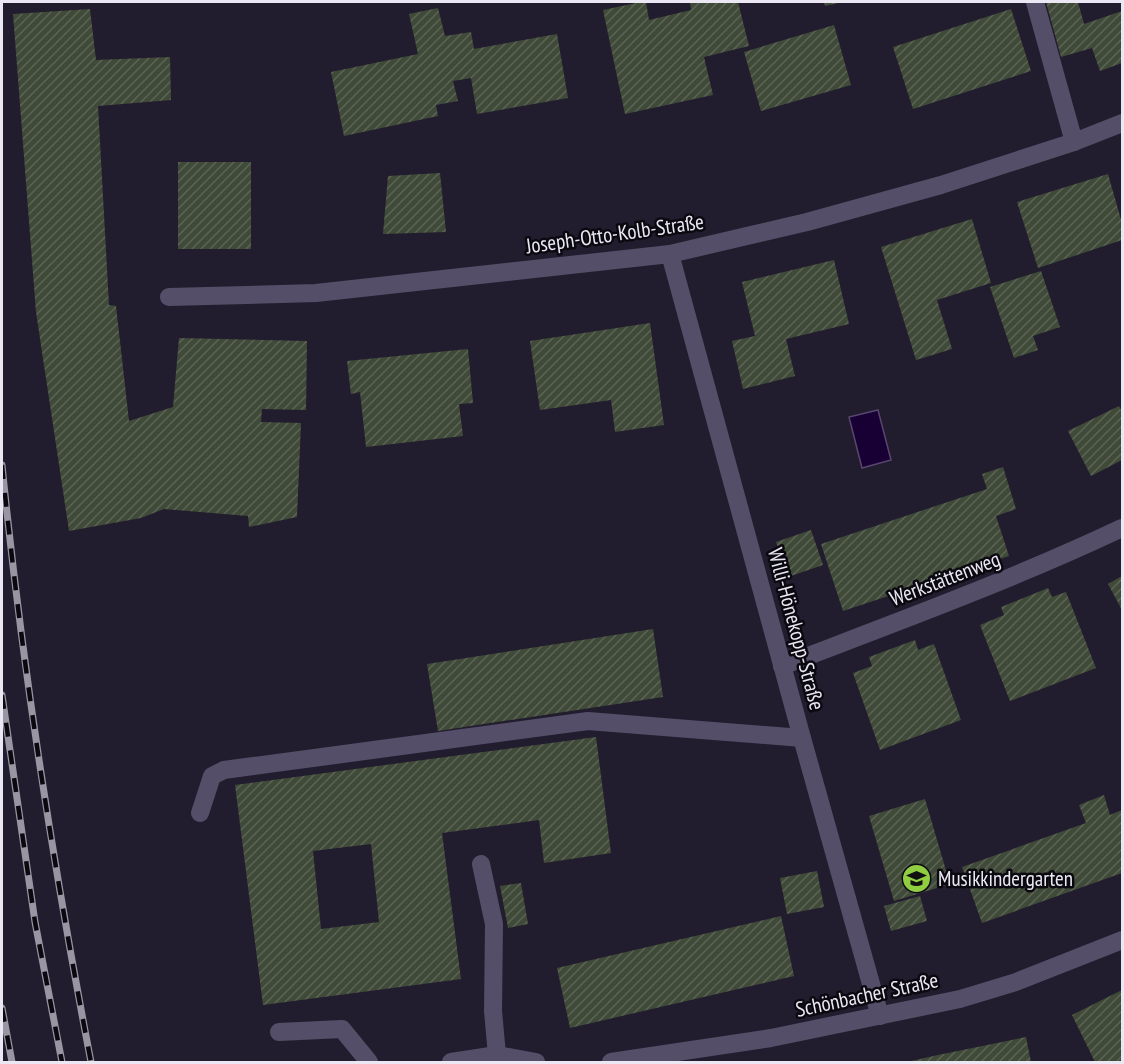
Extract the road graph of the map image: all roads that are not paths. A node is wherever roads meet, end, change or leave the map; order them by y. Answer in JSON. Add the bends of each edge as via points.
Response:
{"nodes":[{"id":1,"x":1035,"y":2,"type":"edge"},
{"id":2,"x":1122,"y":123,"type":"edge"},
{"id":3,"x":1074,"y":142,"type":"junction"},
{"id":4,"x":670,"y":254,"type":"junction"},
{"id":5,"x":169,"y":297,"type":"dead end"},
{"id":6,"x":1122,"y":528,"type":"edge"},
{"id":7,"x":782,"y":666,"type":"junction"},
{"id":8,"x":802,"y":738,"type":"junction"},
{"id":9,"x":200,"y":813,"type":"dead end"},
{"id":10,"x":481,"y":864,"type":"dead end"},
{"id":11,"x":1122,"y":940,"type":"edge"},
{"id":12,"x":880,"y":1016,"type":"junction"},
{"id":13,"x":279,"y":1032,"type":"dead end"},
{"id":14,"x":496,"y":1055,"type":"junction"},
{"id":15,"x":369,"y":1062,"type":"edge"},
{"id":16,"x":451,"y":1062,"type":"edge"},
{"id":17,"x":536,"y":1062,"type":"edge"},
{"id":18,"x":611,"y":1062,"type":"edge"}],
"edges":[{"from":1,"to":3,"type":"street"},
{"from":2,"to":3,"type":"street","name":"Joseph-Otto-Kolb-Straße"},
{"from":3,"to":4,"type":"street","name":"Joseph-Otto-Kolb-Straße","via":[[919,192]]},
{"from":4,"to":5,"type":"street","name":"Joseph-Otto-Kolb-Straße","via":[[316,292]]},
{"from":4,"to":7,"type":"street","name":"Willi-Hönekopp-Straße"},
{"from":6,"to":7,"type":"street","name":"Werkstättenweg","via":[[980,590]]},
{"from":7,"to":8,"type":"street","name":"Willi-Hönekopp-Straße"},
{"from":8,"to":9,"type":"street","via":[[588,721],[224,770],[212,776]]},
{"from":8,"to":12,"type":"street","name":"Willi-Hönekopp-Straße"},
{"from":10,"to":14,"type":"street","via":[[494,924]]},
{"from":11,"to":12,"type":"street","name":"Schönbacher Straße","via":[[1016,982]]},
{"from":12,"to":18,"type":"street","name":"Schönbacher Straße","via":[[771,1038]]},
{"from":13,"to":15,"type":"street","via":[[342,1029]]},
{"from":14,"to":16,"type":"street"},
{"from":14,"to":17,"type":"street"}]}
